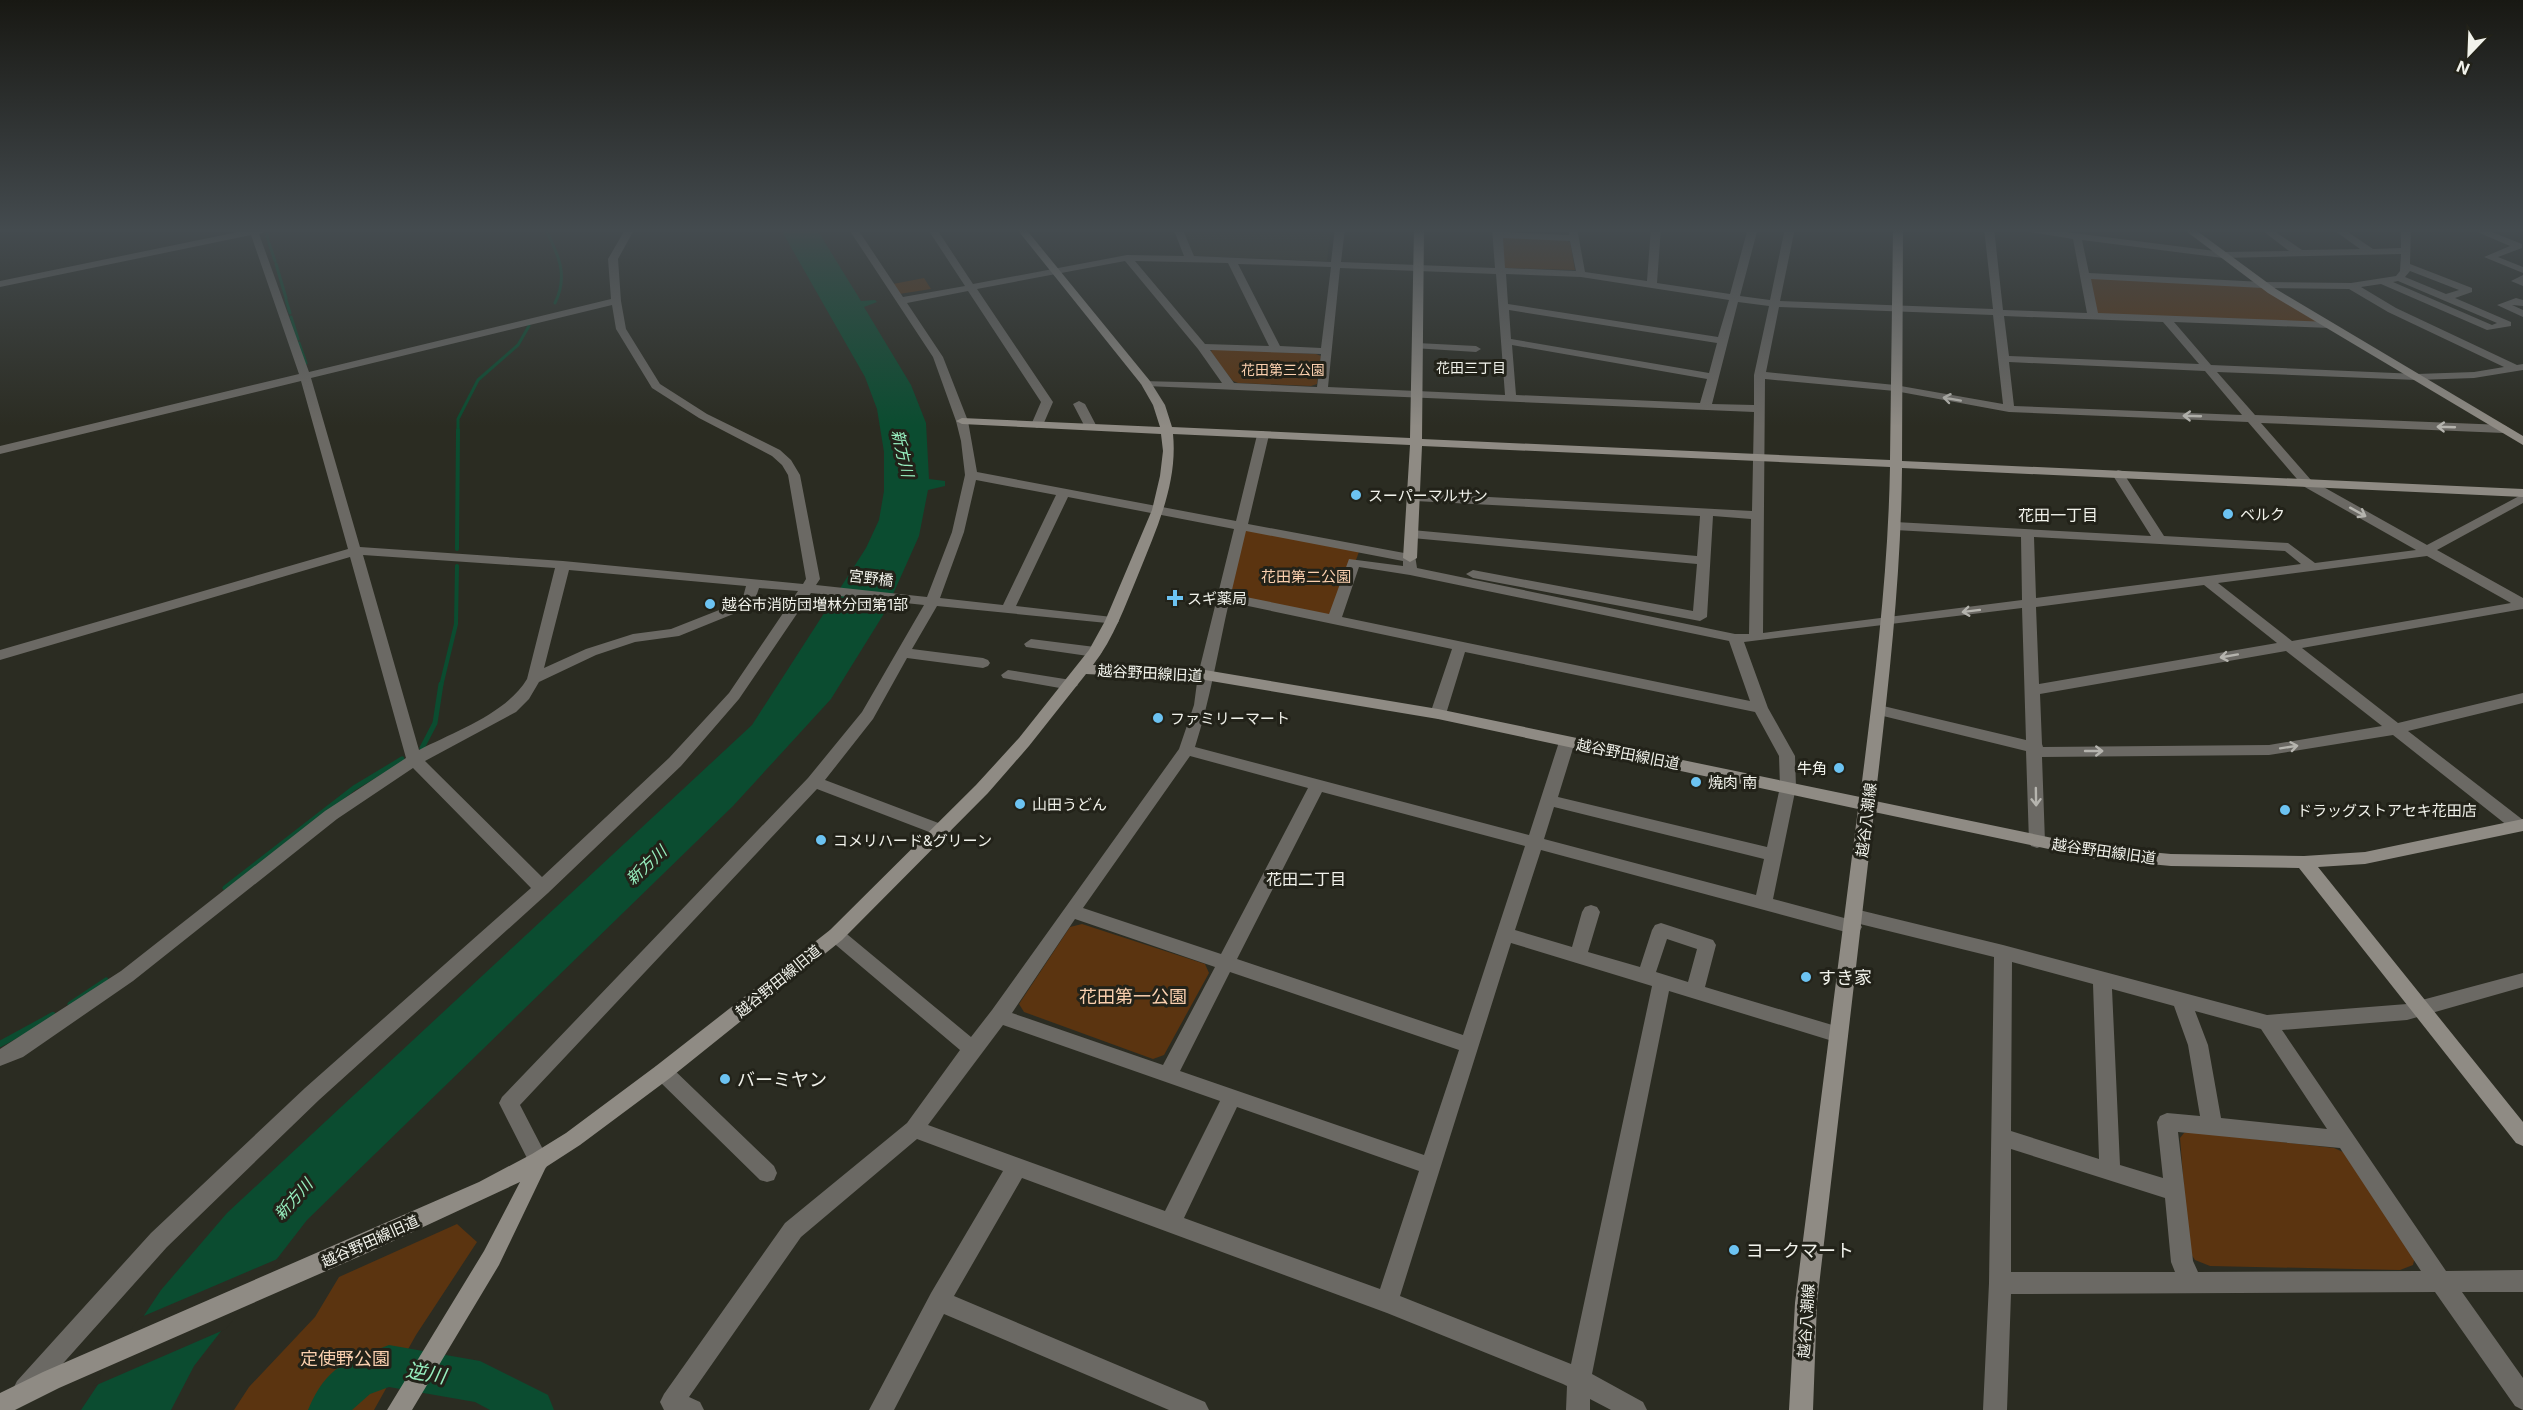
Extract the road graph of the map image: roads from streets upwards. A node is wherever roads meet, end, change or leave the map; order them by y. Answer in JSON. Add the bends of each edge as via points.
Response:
{"nodes":[{"id":1,"x":283,"y":294,"type":"edge"},
{"id":2,"x":615,"y":294,"type":"edge"},
{"id":3,"x":895,"y":294,"type":"edge"},
{"id":4,"x":939,"y":294,"type":"edge"},
{"id":5,"x":975,"y":294,"type":"edge"},
{"id":6,"x":1073,"y":294,"type":"edge"},
{"id":7,"x":1158,"y":294,"type":"edge"},
{"id":8,"x":1248,"y":294,"type":"edge"},
{"id":9,"x":1333,"y":294,"type":"edge"},
{"id":10,"x":1419,"y":294,"type":"edge"},
{"id":11,"x":1502,"y":294,"type":"edge"},
{"id":12,"x":1708,"y":294,"type":"edge"},
{"id":13,"x":1735,"y":294,"type":"edge"},
{"id":14,"x":1776,"y":294,"type":"edge"},
{"id":15,"x":1897,"y":294,"type":"edge"},
{"id":16,"x":1997,"y":294,"type":"edge"},
{"id":17,"x":2089,"y":294,"type":"edge"},
{"id":18,"x":2278,"y":294,"type":"edge"},
{"id":19,"x":2364,"y":294,"type":"edge"},
{"id":20,"x":2414,"y":294,"type":"edge"},
{"id":21,"x":2435,"y":294,"type":"edge"},
{"id":22,"x":2457,"y":294,"type":"edge"},
{"id":23,"x":1734,"y":298,"type":"junction"},
{"id":24,"x":2445,"y":298,"type":"junction"},
{"id":25,"x":616,"y":301,"type":"junction"},
{"id":26,"x":900,"y":301,"type":"junction"},
{"id":27,"x":2523,"y":303,"type":"edge"},
{"id":28,"x":1774,"y":304,"type":"junction"},
{"id":29,"x":1503,"y":306,"type":"junction"},
{"id":30,"x":1897,"y":309,"type":"junction"},
{"id":31,"x":1999,"y":313,"type":"junction"},
{"id":32,"x":2523,"y":314,"type":"edge"},
{"id":33,"x":2093,"y":316,"type":"junction"},
{"id":34,"x":2166,"y":319,"type":"junction"},
{"id":35,"x":2330,"y":325,"type":"junction"},
{"id":36,"x":1506,"y":341,"type":"junction"},
{"id":37,"x":1723,"y":341,"type":"junction"},
{"id":38,"x":1202,"y":346,"type":"junction"},
{"id":39,"x":1418,"y":346,"type":"junction"},
{"id":40,"x":1276,"y":349,"type":"junction"},
{"id":41,"x":1476,"y":349,"type":"dead end"},
{"id":42,"x":1326,"y":351,"type":"junction"},
{"id":43,"x":2006,"y":359,"type":"junction"},
{"id":44,"x":2207,"y":368,"type":"junction"},
{"id":45,"x":2521,"y":369,"type":"edge"},
{"id":46,"x":305,"y":375,"type":"junction"},
{"id":47,"x":1760,"y":375,"type":"junction"},
{"id":48,"x":1713,"y":377,"type":"junction"},
{"id":49,"x":2417,"y":377,"type":"junction"},
{"id":50,"x":1146,"y":383,"type":"junction"},
{"id":51,"x":1230,"y":386,"type":"junction"},
{"id":52,"x":1896,"y":388,"type":"junction"},
{"id":53,"x":1322,"y":390,"type":"junction"},
{"id":54,"x":1417,"y":394,"type":"junction"},
{"id":55,"x":1511,"y":398,"type":"junction"},
{"id":56,"x":1080,"y":404,"type":"dead end"},
{"id":57,"x":1705,"y":407,"type":"junction"},
{"id":58,"x":1759,"y":409,"type":"junction"},
{"id":59,"x":2009,"y":409,"type":"junction"},
{"id":60,"x":2250,"y":418,"type":"junction"},
{"id":61,"x":962,"y":421,"type":"junction"},
{"id":62,"x":1037,"y":425,"type":"junction"},
{"id":63,"x":1091,"y":427,"type":"junction"},
{"id":64,"x":2504,"y":429,"type":"junction"},
{"id":65,"x":1167,"y":430,"type":"junction"},
{"id":66,"x":1263,"y":435,"type":"junction"},
{"id":67,"x":1416,"y":441,"type":"junction"},
{"id":68,"x":2523,"y":441,"type":"edge"},
{"id":69,"x":0,"y":450,"type":"edge"},
{"id":70,"x":1758,"y":458,"type":"junction"},
{"id":71,"x":1895,"y":464,"type":"junction"},
{"id":72,"x":2118,"y":474,"type":"junction"},
{"id":73,"x":971,"y":475,"type":"junction"},
{"id":74,"x":2307,"y":483,"type":"junction"},
{"id":75,"x":1064,"y":492,"type":"junction"},
{"id":76,"x":2523,"y":493,"type":"edge"},
{"id":77,"x":1415,"y":497,"type":"junction"},
{"id":78,"x":2523,"y":498,"type":"edge"},
{"id":79,"x":1158,"y":510,"type":"junction"},
{"id":80,"x":1707,"y":512,"type":"junction"},
{"id":81,"x":1757,"y":514,"type":"junction"},
{"id":82,"x":1241,"y":526,"type":"junction"},
{"id":83,"x":1895,"y":526,"type":"junction"},
{"id":84,"x":1412,"y":534,"type":"junction"},
{"id":85,"x":2027,"y":535,"type":"junction"},
{"id":86,"x":2160,"y":540,"type":"junction"},
{"id":87,"x":2427,"y":550,"type":"junction"},
{"id":88,"x":356,"y":551,"type":"junction"},
{"id":89,"x":1704,"y":561,"type":"junction"},
{"id":90,"x":1410,"y":564,"type":"junction"},
{"id":91,"x":563,"y":565,"type":"junction"},
{"id":92,"x":2314,"y":568,"type":"junction"},
{"id":93,"x":2207,"y":581,"type":"junction"},
{"id":94,"x":754,"y":583,"type":"junction"},
{"id":95,"x":808,"y":588,"type":"junction"},
{"id":96,"x":1224,"y":597,"type":"junction"},
{"id":97,"x":932,"y":602,"type":"junction"},
{"id":98,"x":2029,"y":604,"type":"junction"},
{"id":99,"x":2523,"y":604,"type":"edge"},
{"id":100,"x":1007,"y":610,"type":"junction"},
{"id":101,"x":1335,"y":620,"type":"junction"},
{"id":102,"x":1112,"y":621,"type":"junction"},
{"id":103,"x":1889,"y":622,"type":"junction"},
{"id":104,"x":1735,"y":638,"type":"junction"},
{"id":105,"x":1756,"y":638,"type":"junction"},
{"id":106,"x":1031,"y":644,"type":"dead end"},
{"id":107,"x":1460,"y":646,"type":"junction"},
{"id":108,"x":2287,"y":646,"type":"junction"},
{"id":109,"x":904,"y":652,"type":"junction"},
{"id":110,"x":1095,"y":652,"type":"junction"},
{"id":111,"x":0,"y":655,"type":"edge"},
{"id":112,"x":983,"y":663,"type":"dead end"},
{"id":113,"x":1084,"y":669,"type":"junction"},
{"id":114,"x":1008,"y":675,"type":"dead end"},
{"id":115,"x":1205,"y":675,"type":"junction"},
{"id":116,"x":534,"y":679,"type":"junction"},
{"id":117,"x":1071,"y":685,"type":"junction"},
{"id":118,"x":2033,"y":690,"type":"junction"},
{"id":119,"x":2523,"y":698,"type":"edge"},
{"id":120,"x":1760,"y":708,"type":"junction"},
{"id":121,"x":1879,"y":710,"type":"junction"},
{"id":122,"x":1438,"y":714,"type":"junction"},
{"id":123,"x":2396,"y":729,"type":"junction"},
{"id":124,"x":1567,"y":742,"type":"junction"},
{"id":125,"x":1186,"y":750,"type":"junction"},
{"id":126,"x":2036,"y":750,"type":"junction"},
{"id":127,"x":414,"y":760,"type":"junction"},
{"id":128,"x":814,"y":782,"type":"junction"},
{"id":129,"x":1318,"y":785,"type":"junction"},
{"id":130,"x":1788,"y":787,"type":"junction"},
{"id":131,"x":1548,"y":800,"type":"junction"},
{"id":132,"x":1868,"y":806,"type":"junction"},
{"id":133,"x":2521,"y":826,"type":"edge"},
{"id":134,"x":943,"y":831,"type":"junction"},
{"id":135,"x":1535,"y":842,"type":"junction"},
{"id":136,"x":2037,"y":842,"type":"junction"},
{"id":137,"x":1772,"y":855,"type":"junction"},
{"id":138,"x":2304,"y":862,"type":"junction"},
{"id":139,"x":542,"y":888,"type":"junction"},
{"id":140,"x":1763,"y":903,"type":"junction"},
{"id":141,"x":1071,"y":911,"type":"junction"},
{"id":142,"x":1592,"y":912,"type":"dead end"},
{"id":143,"x":1854,"y":921,"type":"junction"},
{"id":144,"x":1505,"y":934,"type":"junction"},
{"id":145,"x":836,"y":935,"type":"junction"},
{"id":146,"x":2003,"y":952,"type":"junction"},
{"id":147,"x":1578,"y":956,"type":"junction"},
{"id":148,"x":1226,"y":963,"type":"junction"},
{"id":149,"x":2102,"y":978,"type":"junction"},
{"id":150,"x":1654,"y":979,"type":"junction"},
{"id":151,"x":2523,"y":980,"type":"edge"},
{"id":152,"x":1695,"y":992,"type":"junction"},
{"id":153,"x":2181,"y":1000,"type":"junction"},
{"id":154,"x":2421,"y":1008,"type":"junction"},
{"id":155,"x":999,"y":1016,"type":"junction"},
{"id":156,"x":2267,"y":1023,"type":"junction"},
{"id":157,"x":1839,"y":1035,"type":"junction"},
{"id":158,"x":1469,"y":1045,"type":"junction"},
{"id":159,"x":972,"y":1049,"type":"junction"},
{"id":160,"x":0,"y":1058,"type":"edge"},
{"id":161,"x":663,"y":1072,"type":"junction"},
{"id":162,"x":1168,"y":1075,"type":"junction"},
{"id":163,"x":1232,"y":1097,"type":"junction"},
{"id":164,"x":2212,"y":1126,"type":"junction"},
{"id":165,"x":914,"y":1129,"type":"junction"},
{"id":166,"x":2001,"y":1137,"type":"junction"},
{"id":167,"x":2523,"y":1137,"type":"edge"},
{"id":168,"x":2346,"y":1140,"type":"junction"},
{"id":169,"x":539,"y":1161,"type":"junction"},
{"id":170,"x":1430,"y":1166,"type":"junction"},
{"id":171,"x":1017,"y":1167,"type":"junction"},
{"id":172,"x":2110,"y":1171,"type":"junction"},
{"id":173,"x":767,"y":1173,"type":"dead end"},
{"id":174,"x":2175,"y":1192,"type":"junction"},
{"id":175,"x":1171,"y":1222,"type":"junction"},
{"id":176,"x":2523,"y":1281,"type":"edge"},
{"id":177,"x":2000,"y":1283,"type":"junction"},
{"id":178,"x":2192,"y":1283,"type":"junction"},
{"id":179,"x":2442,"y":1283,"type":"junction"},
{"id":180,"x":939,"y":1301,"type":"junction"},
{"id":181,"x":1387,"y":1302,"type":"junction"},
{"id":182,"x":1579,"y":1380,"type":"junction"},
{"id":183,"x":2523,"y":1398,"type":"edge"},
{"id":184,"x":9,"y":1400,"type":"edge"},
{"id":185,"x":405,"y":1408,"type":"edge"},
{"id":186,"x":692,"y":1410,"type":"edge"},
{"id":187,"x":881,"y":1410,"type":"edge"},
{"id":188,"x":1197,"y":1410,"type":"edge"},
{"id":189,"x":1578,"y":1410,"type":"edge"},
{"id":190,"x":1635,"y":1410,"type":"edge"},
{"id":191,"x":1801,"y":1410,"type":"edge"},
{"id":192,"x":1995,"y":1410,"type":"edge"}],
"edges":[{"from":1,"to":46,"type":"street"},
{"from":2,"to":25,"type":"street"},
{"from":3,"to":26,"type":"street"},
{"from":4,"to":26,"type":"street"},
{"from":5,"to":62,"type":"street","via":[[1047,402]]},
{"from":6,"to":50,"type":"street"},
{"from":7,"to":38,"type":"street"},
{"from":8,"to":40,"type":"street"},
{"from":9,"to":42,"type":"street"},
{"from":10,"to":39,"type":"street"},
{"from":11,"to":29,"type":"street"},
{"from":12,"to":23,"type":"street"},
{"from":13,"to":23,"type":"street"},
{"from":14,"to":28,"type":"street"},
{"from":15,"to":30,"type":"street","name":"越谷八潮線"},
{"from":16,"to":31,"type":"street"},
{"from":17,"to":33,"type":"street"},
{"from":18,"to":35,"type":"street"},
{"from":19,"to":45,"type":"street"},
{"from":20,"to":24,"type":"street","via":[[2491,328],[2507,324]]},
{"from":21,"to":24,"type":"street"},
{"from":22,"to":24,"type":"street"},
{"from":23,"to":28,"type":"street"},
{"from":23,"to":37,"type":"street"},
{"from":25,"to":46,"type":"street"},
{"from":25,"to":95,"type":"street","via":[[621,329],[656,386],[703,416],[776,453],[787,463],[794,475],[813,579]]},
{"from":26,"to":61,"type":"street","via":[[938,357]]},
{"from":27,"to":32,"type":"street","via":[[2502,305]]},
{"from":28,"to":30,"type":"street"},
{"from":28,"to":47,"type":"street"},
{"from":29,"to":36,"type":"street"},
{"from":29,"to":37,"type":"street"},
{"from":30,"to":31,"type":"street"},
{"from":30,"to":52,"type":"street","name":"越谷八潮線"},
{"from":31,"to":33,"type":"street"},
{"from":31,"to":43,"type":"street"},
{"from":33,"to":34,"type":"street"},
{"from":34,"to":35,"type":"street"},
{"from":34,"to":44,"type":"street"},
{"from":35,"to":49,"type":"street"},
{"from":36,"to":48,"type":"street"},
{"from":36,"to":55,"type":"street"},
{"from":37,"to":48,"type":"street"},
{"from":38,"to":40,"type":"street"},
{"from":38,"to":51,"type":"street"},
{"from":39,"to":41,"type":"street"},
{"from":39,"to":54,"type":"street"},
{"from":40,"to":42,"type":"street"},
{"from":42,"to":53,"type":"street"},
{"from":43,"to":44,"type":"street"},
{"from":43,"to":59,"type":"street"},
{"from":44,"to":49,"type":"street"},
{"from":44,"to":60,"type":"street"},
{"from":45,"to":49,"type":"street"},
{"from":46,"to":69,"type":"street"},
{"from":46,"to":88,"type":"street"},
{"from":47,"to":52,"type":"street"},
{"from":47,"to":58,"type":"street"},
{"from":48,"to":57,"type":"street"},
{"from":49,"to":64,"type":"street"},
{"from":50,"to":51,"type":"street"},
{"from":50,"to":65,"type":"street"},
{"from":51,"to":53,"type":"street"},
{"from":59,"to":52,"type":"street","one_way":true},
{"from":52,"to":71,"type":"street","name":"越谷八潮線"},
{"from":53,"to":54,"type":"street"},
{"from":54,"to":55,"type":"street"},
{"from":54,"to":67,"type":"street"},
{"from":55,"to":57,"type":"street"},
{"from":56,"to":63,"type":"street"},
{"from":57,"to":58,"type":"street"},
{"from":58,"to":70,"type":"street"},
{"from":60,"to":59,"type":"street","one_way":true},
{"from":64,"to":60,"type":"street","one_way":true},
{"from":60,"to":74,"type":"street"},
{"from":61,"to":62,"type":"street"},
{"from":61,"to":73,"type":"street"},
{"from":62,"to":63,"type":"street"},
{"from":63,"to":65,"type":"street"},
{"from":64,"to":68,"type":"street"},
{"from":65,"to":66,"type":"street"},
{"from":65,"to":79,"type":"street","via":[[1168,459]]},
{"from":66,"to":67,"type":"street"},
{"from":66,"to":82,"type":"street"},
{"from":67,"to":70,"type":"street"},
{"from":67,"to":77,"type":"street"},
{"from":70,"to":71,"type":"street"},
{"from":70,"to":81,"type":"street"},
{"from":71,"to":72,"type":"street"},
{"from":71,"to":83,"type":"street","name":"越谷八潮線"},
{"from":72,"to":74,"type":"street"},
{"from":72,"to":86,"type":"street"},
{"from":73,"to":75,"type":"street"},
{"from":73,"to":97,"type":"street","via":[[958,532]]},
{"from":74,"to":76,"type":"street"},
{"from":74,"to":87,"type":"street","one_way":true},
{"from":75,"to":79,"type":"street"},
{"from":75,"to":100,"type":"street"},
{"from":77,"to":80,"type":"street"},
{"from":77,"to":84,"type":"street"},
{"from":78,"to":87,"type":"street"},
{"from":79,"to":82,"type":"street"},
{"from":79,"to":102,"type":"street"},
{"from":80,"to":81,"type":"street"},
{"from":80,"to":89,"type":"street"},
{"from":81,"to":105,"type":"street"},
{"from":82,"to":90,"type":"street"},
{"from":82,"to":96,"type":"street"},
{"from":83,"to":85,"type":"street"},
{"from":83,"to":103,"type":"street","name":"越谷八潮線"},
{"from":84,"to":89,"type":"street"},
{"from":84,"to":90,"type":"street"},
{"from":85,"to":86,"type":"street"},
{"from":85,"to":98,"type":"street"},
{"from":86,"to":92,"type":"street","via":[[2288,547]]},
{"from":87,"to":92,"type":"street"},
{"from":87,"to":99,"type":"street"},
{"from":88,"to":91,"type":"street","name":"宮野橋"},
{"from":88,"to":111,"type":"street"},
{"from":88,"to":127,"type":"street"},
{"from":89,"to":90,"type":"street","via":[[1700,617]]},
{"from":90,"to":101,"type":"street","via":[[1354,562]]},
{"from":90,"to":104,"type":"street"},
{"from":91,"to":94,"type":"street","name":"宮野橋"},
{"from":91,"to":116,"type":"street"},
{"from":92,"to":93,"type":"street"},
{"from":93,"to":98,"type":"street"},
{"from":93,"to":108,"type":"street"},
{"from":94,"to":95,"type":"street","name":"宮野橋"},
{"from":94,"to":116,"type":"street","via":[[748,603],[674,633],[633,638],[591,651]]},
{"from":95,"to":97,"type":"street","name":"宮野橋"},
{"from":95,"to":139,"type":"street","via":[[734,696],[675,762]]},
{"from":96,"to":101,"type":"street"},
{"from":96,"to":115,"type":"street"},
{"from":97,"to":100,"type":"street","name":"宮野橋"},
{"from":97,"to":109,"type":"street"},
{"from":98,"to":103,"type":"street","one_way":true},
{"from":98,"to":118,"type":"street"},
{"from":99,"to":108,"type":"street"},
{"from":100,"to":102,"type":"street","name":"宮野橋"},
{"from":101,"to":107,"type":"street"},
{"from":102,"to":110,"type":"street"},
{"from":103,"to":105,"type":"street"},
{"from":103,"to":121,"type":"street","name":"越谷八潮線"},
{"from":104,"to":105,"type":"street"},
{"from":104,"to":120,"type":"street"},
{"from":106,"to":110,"type":"street"},
{"from":107,"to":120,"type":"street"},
{"from":107,"to":122,"type":"street"},
{"from":108,"to":118,"type":"street","one_way":true},
{"from":108,"to":123,"type":"street"},
{"from":109,"to":112,"type":"street"},
{"from":109,"to":128,"type":"street","via":[[868,715]]},
{"from":110,"to":113,"type":"street"},
{"from":113,"to":115,"type":"street","name":"越谷野田線旧道"},
{"from":113,"to":117,"type":"street","name":"越谷野田線旧道"},
{"from":114,"to":117,"type":"street"},
{"from":115,"to":122,"type":"street","name":"越谷野田線旧道"},
{"from":115,"to":125,"type":"street","via":[[1201,705]]},
{"from":116,"to":127,"type":"street","via":[[511,708]]},
{"from":117,"to":134,"type":"street","name":"越谷野田線旧道"},
{"from":118,"to":126,"type":"street"},
{"from":119,"to":123,"type":"street"},
{"from":120,"to":130,"type":"street","via":[[1787,756]]},
{"from":121,"to":126,"type":"street"},
{"from":121,"to":132,"type":"street","name":"越谷八潮線"},
{"from":122,"to":124,"type":"street","name":"越谷野田線旧道"},
{"from":126,"to":123,"type":"street","one_way":true,"via":[[2269,750]]},
{"from":123,"to":133,"type":"street"},
{"from":124,"to":130,"type":"street","name":"越谷野田線旧道"},
{"from":124,"to":131,"type":"street"},
{"from":125,"to":129,"type":"street"},
{"from":125,"to":141,"type":"street"},
{"from":126,"to":136,"type":"street","one_way":true},
{"from":127,"to":139,"type":"street"},
{"from":127,"to":160,"type":"street","via":[[331,814],[127,976]]},
{"from":128,"to":134,"type":"street"},
{"from":128,"to":169,"type":"street","via":[[509,1102]]},
{"from":129,"to":135,"type":"street"},
{"from":129,"to":148,"type":"street"},
{"from":130,"to":132,"type":"street","name":"越谷野田線旧道"},
{"from":130,"to":137,"type":"street"},
{"from":131,"to":135,"type":"street"},
{"from":131,"to":137,"type":"street"},
{"from":132,"to":136,"type":"street","name":"越谷野田線旧道"},
{"from":132,"to":143,"type":"street","name":"越谷八潮線"},
{"from":133,"to":138,"type":"street","name":"越谷野田線旧道","via":[[2365,858]]},
{"from":134,"to":145,"type":"street","name":"越谷野田線旧道"},
{"from":135,"to":140,"type":"street"},
{"from":135,"to":144,"type":"street"},
{"from":136,"to":138,"type":"street","name":"越谷野田線旧道","via":[[2096,853],[2171,860]]},
{"from":137,"to":140,"type":"street"},
{"from":138,"to":154,"type":"street"},
{"from":139,"to":184,"type":"street","via":[[312,1094],[159,1240]]},
{"from":140,"to":143,"type":"street"},
{"from":141,"to":148,"type":"street"},
{"from":141,"to":155,"type":"street"},
{"from":142,"to":147,"type":"street"},
{"from":143,"to":146,"type":"street"},
{"from":143,"to":157,"type":"street","name":"越谷八潮線"},
{"from":144,"to":147,"type":"street"},
{"from":144,"to":158,"type":"street"},
{"from":145,"to":159,"type":"street"},
{"from":145,"to":161,"type":"street","name":"越谷野田線旧道"},
{"from":146,"to":149,"type":"street"},
{"from":146,"to":166,"type":"street"},
{"from":147,"to":150,"type":"street"},
{"from":148,"to":158,"type":"street"},
{"from":148,"to":162,"type":"street"},
{"from":149,"to":153,"type":"street"},
{"from":149,"to":172,"type":"street"},
{"from":150,"to":152,"type":"street"},
{"from":150,"to":152,"type":"street","via":[[1661,930],[1707,945]]},
{"from":150,"to":182,"type":"street"},
{"from":151,"to":154,"type":"street"},
{"from":152,"to":157,"type":"street"},
{"from":153,"to":156,"type":"street"},
{"from":153,"to":164,"type":"street","via":[[2198,1045]]},
{"from":154,"to":156,"type":"street"},
{"from":154,"to":167,"type":"street"},
{"from":155,"to":159,"type":"street"},
{"from":155,"to":162,"type":"street"},
{"from":156,"to":168,"type":"street"},
{"from":157,"to":191,"type":"street","name":"越谷八潮線","via":[[1806,1303]]},
{"from":158,"to":170,"type":"street"},
{"from":159,"to":165,"type":"street"},
{"from":161,"to":169,"type":"street","name":"越谷野田線旧道"},
{"from":161,"to":173,"type":"street"},
{"from":162,"to":163,"type":"street"},
{"from":163,"to":170,"type":"street"},
{"from":163,"to":175,"type":"street"},
{"from":164,"to":168,"type":"street"},
{"from":164,"to":174,"type":"street","via":[[2167,1122]]},
{"from":165,"to":171,"type":"street"},
{"from":165,"to":186,"type":"street","via":[[793,1230],[672,1402]]},
{"from":166,"to":172,"type":"street"},
{"from":166,"to":177,"type":"street"},
{"from":168,"to":179,"type":"street"},
{"from":169,"to":184,"type":"street","name":"越谷野田線旧道","via":[[329,1260]]},
{"from":169,"to":185,"type":"street","via":[[504,1239],[440,1342]]},
{"from":170,"to":181,"type":"street"},
{"from":171,"to":175,"type":"street"},
{"from":171,"to":180,"type":"street"},
{"from":172,"to":174,"type":"street"},
{"from":174,"to":178,"type":"street","via":[[2182,1262]]},
{"from":175,"to":181,"type":"street"},
{"from":176,"to":179,"type":"street"},
{"from":177,"to":178,"type":"street"},
{"from":177,"to":192,"type":"street"},
{"from":178,"to":179,"type":"street"},
{"from":179,"to":183,"type":"street"},
{"from":180,"to":187,"type":"street"},
{"from":180,"to":188,"type":"street"},
{"from":181,"to":182,"type":"street"},
{"from":182,"to":189,"type":"street"},
{"from":182,"to":190,"type":"street"}]}
